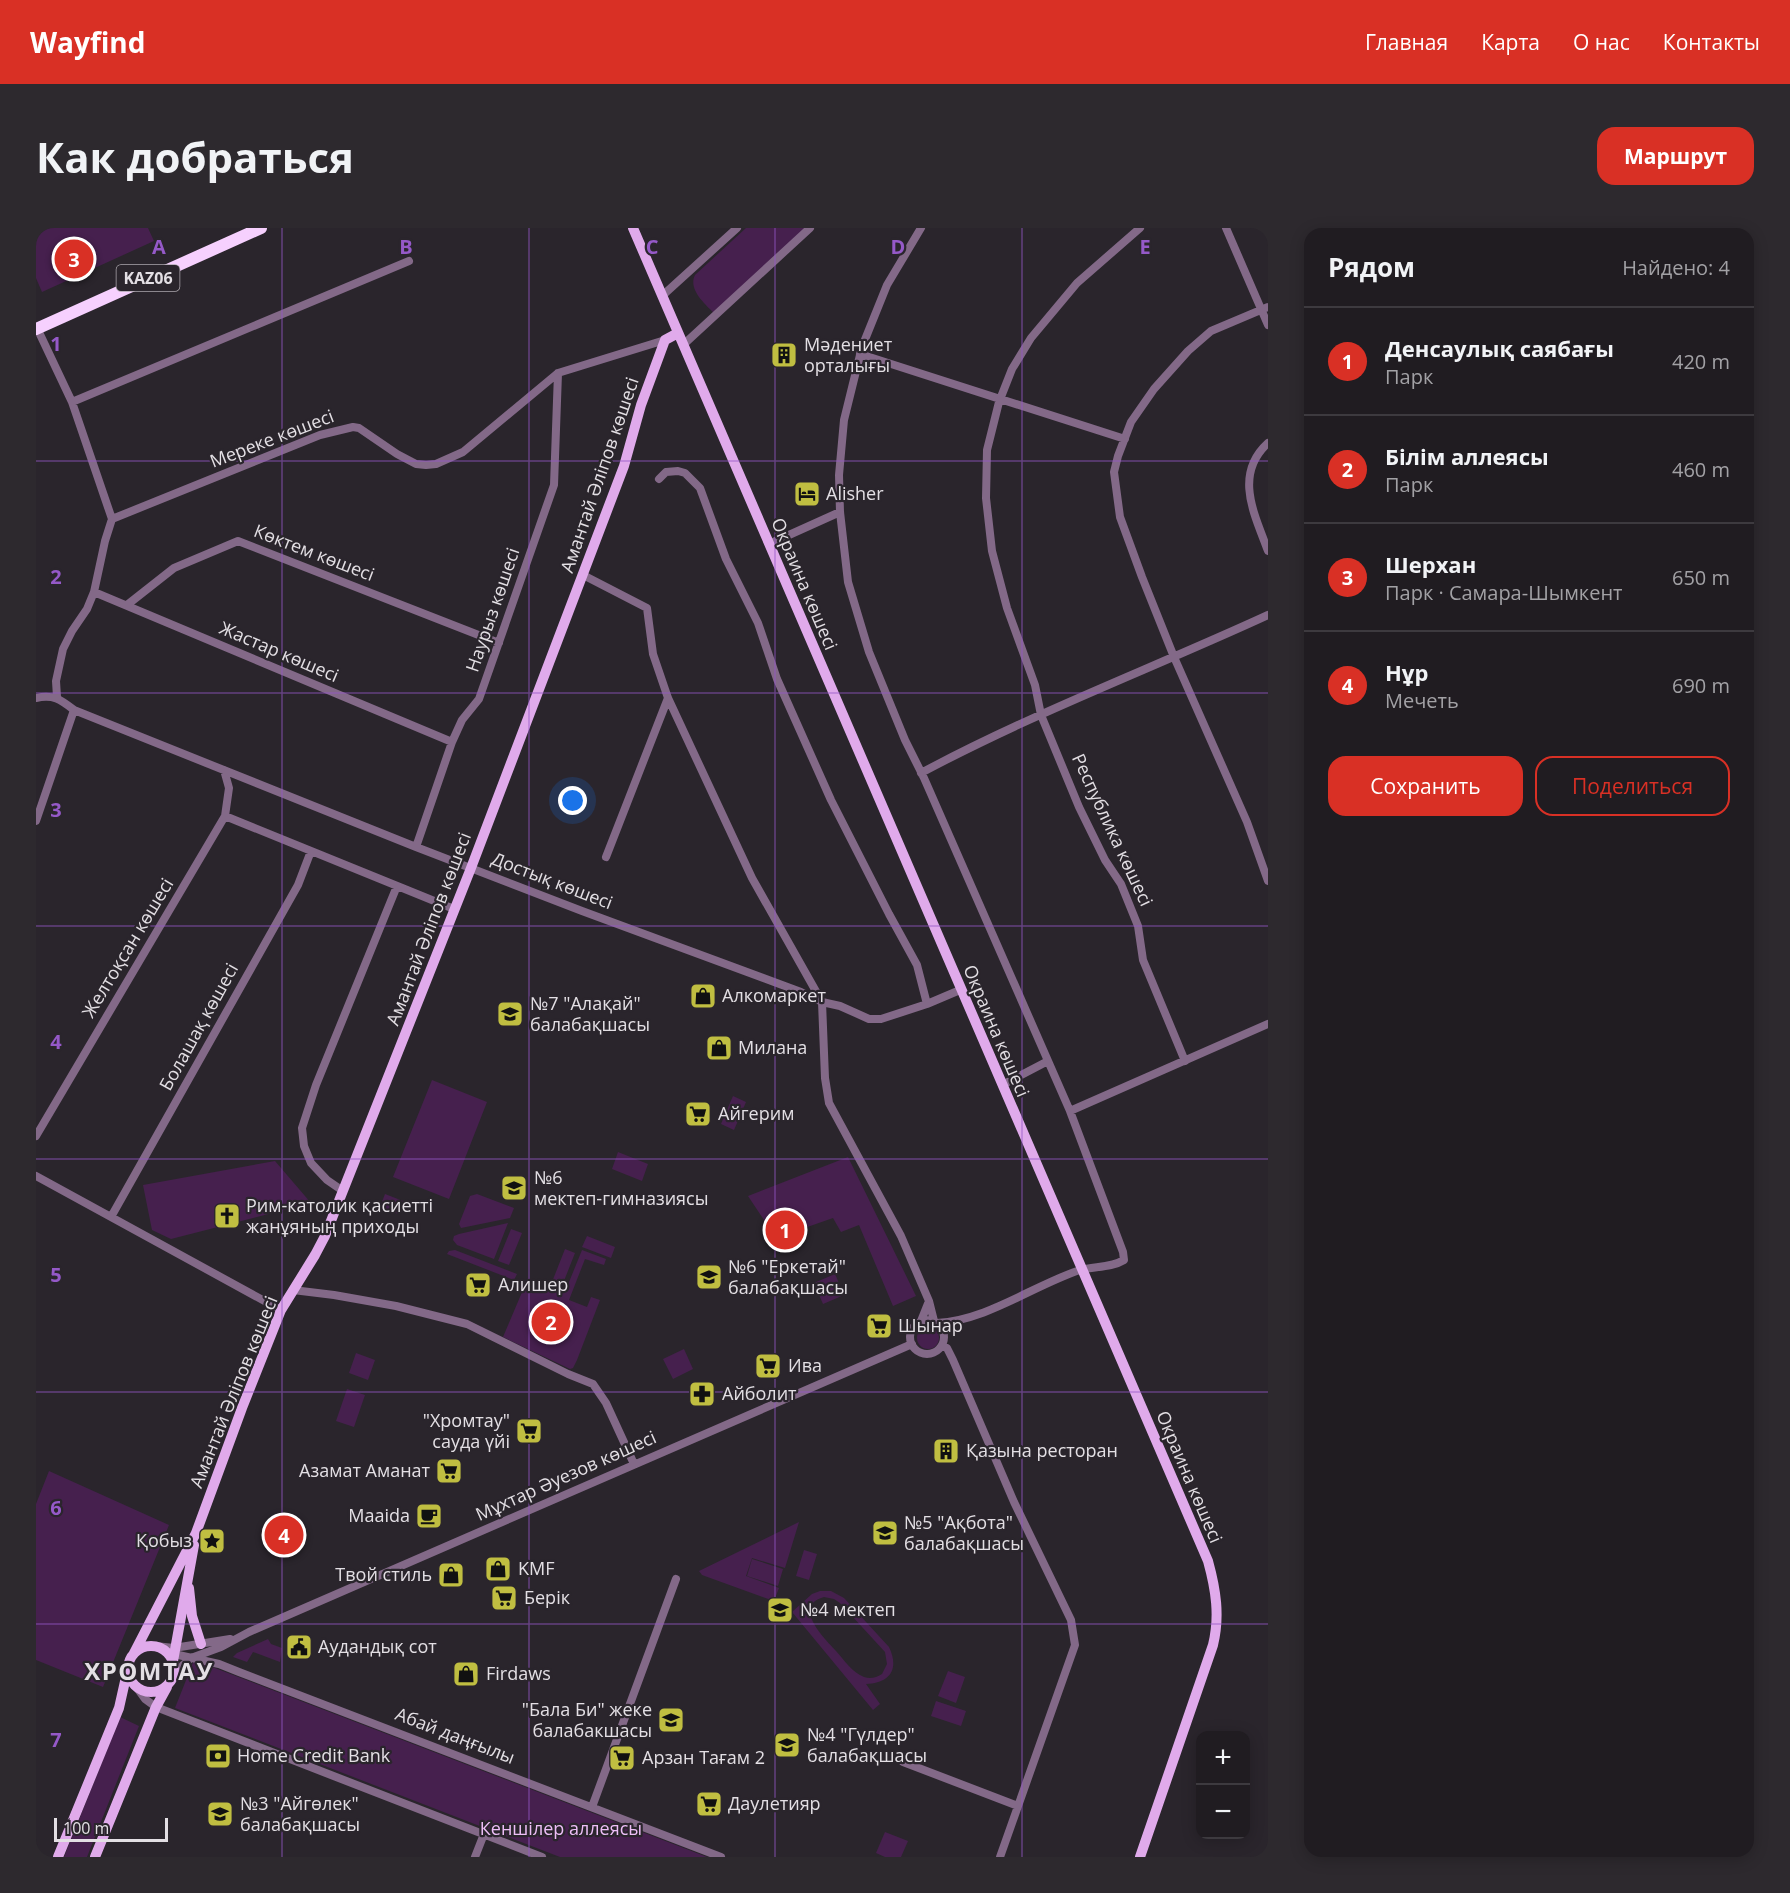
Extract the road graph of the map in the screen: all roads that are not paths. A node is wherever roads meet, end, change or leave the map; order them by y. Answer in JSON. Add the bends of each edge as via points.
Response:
{"nodes":[{"id":1,"x":261,"y":228,"type":"edge"},
{"id":2,"x":633,"y":228,"type":"edge"},
{"id":3,"x":737,"y":228,"type":"edge"},
{"id":4,"x":810,"y":228,"type":"edge"},
{"id":5,"x":921,"y":228,"type":"edge"},
{"id":6,"x":1140,"y":228,"type":"edge"},
{"id":7,"x":1226,"y":228,"type":"edge"},
{"id":8,"x":409,"y":261,"type":"dead end"},
{"id":9,"x":662,"y":296,"type":"junction"},
{"id":10,"x":1265,"y":309,"type":"edge"},
{"id":11,"x":1268,"y":325,"type":"edge"},
{"id":12,"x":37,"y":329,"type":"edge"},
{"id":13,"x":678,"y":333,"type":"junction"},
{"id":14,"x":665,"y":340,"type":"junction"},
{"id":15,"x":683,"y":345,"type":"junction"},
{"id":16,"x":860,"y":354,"type":"junction"},
{"id":17,"x":558,"y":373,"type":"junction"},
{"id":18,"x":1001,"y":398,"type":"junction"},
{"id":19,"x":72,"y":402,"type":"junction"},
{"id":20,"x":1125,"y":439,"type":"junction"},
{"id":21,"x":1268,"y":443,"type":"edge"},
{"id":22,"x":659,"y":479,"type":"dead end"},
{"id":23,"x":840,"y":512,"type":"junction"},
{"id":24,"x":112,"y":519,"type":"junction"},
{"id":25,"x":769,"y":544,"type":"junction"},
{"id":26,"x":1268,"y":551,"type":"edge"},
{"id":27,"x":583,"y":575,"type":"junction"},
{"id":28,"x":94,"y":592,"type":"junction"},
{"id":29,"x":127,"y":605,"type":"junction"},
{"id":30,"x":1268,"y":615,"type":"edge"},
{"id":31,"x":499,"y":644,"type":"junction"},
{"id":32,"x":1174,"y":657,"type":"junction"},
{"id":33,"x":36,"y":698,"type":"edge"},
{"id":34,"x":57,"y":698,"type":"junction"},
{"id":35,"x":668,"y":698,"type":"junction"},
{"id":36,"x":74,"y":710,"type":"junction"},
{"id":37,"x":1041,"y":715,"type":"junction"},
{"id":38,"x":452,"y":742,"type":"junction"},
{"id":39,"x":224,"y":771,"type":"junction"},
{"id":40,"x":921,"y":773,"type":"junction"},
{"id":41,"x":225,"y":816,"type":"junction"},
{"id":42,"x":36,"y":821,"type":"edge"},
{"id":43,"x":416,"y":847,"type":"junction"},
{"id":44,"x":311,"y":851,"type":"junction"},
{"id":45,"x":606,"y":857,"type":"dead end"},
{"id":46,"x":471,"y":868,"type":"junction"},
{"id":47,"x":1268,"y":881,"type":"edge"},
{"id":48,"x":397,"y":886,"type":"junction"},
{"id":49,"x":454,"y":909,"type":"junction"},
{"id":50,"x":960,"y":990,"type":"junction"},
{"id":51,"x":822,"y":1002,"type":"junction"},
{"id":52,"x":927,"y":1004,"type":"junction"},
{"id":53,"x":1268,"y":1024,"type":"edge"},
{"id":54,"x":1185,"y":1060,"type":"junction"},
{"id":55,"x":1048,"y":1062,"type":"junction"},
{"id":56,"x":1002,"y":1085,"type":"junction"},
{"id":57,"x":1070,"y":1111,"type":"junction"},
{"id":58,"x":36,"y":1136,"type":"edge"},
{"id":59,"x":36,"y":1176,"type":"edge"},
{"id":60,"x":343,"y":1191,"type":"junction"},
{"id":61,"x":111,"y":1217,"type":"junction"},
{"id":62,"x":1081,"y":1270,"type":"junction"},
{"id":63,"x":293,"y":1290,"type":"junction"},
{"id":64,"x":929,"y":1301,"type":"junction"},
{"id":65,"x":281,"y":1310,"type":"junction"},
{"id":66,"x":921,"y":1321,"type":"junction"},
{"id":67,"x":935,"y":1322,"type":"junction"},
{"id":68,"x":956,"y":1322,"type":"junction"},
{"id":69,"x":944,"y":1333,"type":"junction"},
{"id":70,"x":912,"y":1344,"type":"junction"},
{"id":71,"x":943,"y":1346,"type":"junction"},
{"id":72,"x":634,"y":1464,"type":"junction"},
{"id":73,"x":196,"y":1533,"type":"junction"},
{"id":74,"x":188,"y":1576,"type":"junction"},
{"id":75,"x":676,"y":1579,"type":"dead end"},
{"id":76,"x":234,"y":1639,"type":"junction"},
{"id":77,"x":201,"y":1644,"type":"junction"},
{"id":78,"x":221,"y":1647,"type":"junction"},
{"id":79,"x":174,"y":1654,"type":"junction"},
{"id":80,"x":133,"y":1655,"type":"junction"},
{"id":81,"x":191,"y":1658,"type":"junction"},
{"id":82,"x":219,"y":1664,"type":"junction"},
{"id":83,"x":128,"y":1668,"type":"junction"},
{"id":84,"x":169,"y":1684,"type":"junction"},
{"id":85,"x":137,"y":1688,"type":"junction"},
{"id":86,"x":156,"y":1707,"type":"junction"},
{"id":87,"x":903,"y":1762,"type":"dead end"},
{"id":88,"x":1018,"y":1806,"type":"junction"},
{"id":89,"x":592,"y":1807,"type":"junction"},
{"id":90,"x":484,"y":1834,"type":"junction"},
{"id":91,"x":58,"y":1857,"type":"edge"},
{"id":92,"x":95,"y":1857,"type":"edge"},
{"id":93,"x":475,"y":1857,"type":"edge"},
{"id":94,"x":542,"y":1857,"type":"edge"},
{"id":95,"x":722,"y":1857,"type":"edge"},
{"id":96,"x":1000,"y":1857,"type":"edge"},
{"id":97,"x":1140,"y":1857,"type":"edge"}],
"edges":[{"from":1,"to":12,"type":"highway","number":"KАZ06"},
{"from":2,"to":9,"type":"main road","name":"Окраина көшесі"},
{"from":3,"to":9,"type":"street"},
{"from":4,"to":15,"type":"street"},
{"from":5,"to":16,"type":"street","via":[[887,285]]},
{"from":6,"to":18,"type":"street","name":"Республика көшесі","via":[[1077,283],[1031,338],[1012,369]]},
{"from":7,"to":10,"type":"street"},
{"from":8,"to":19,"type":"street"},
{"from":9,"to":13,"type":"main road","name":"Окраина көшесі"},
{"from":10,"to":11,"type":"street"},
{"from":10,"to":20,"type":"street","via":[[1211,331],[1188,351],[1154,389],[1131,422]]},
{"from":12,"to":19,"type":"street"},
{"from":13,"to":14,"type":"main road"},
{"from":13,"to":15,"type":"main road","name":"Окраина көшесі"},
{"from":14,"to":17,"type":"street","name":"Мереке көшесі"},
{"from":14,"to":27,"type":"main road","name":"Амантай Әліпов көшесі"},
{"from":15,"to":25,"type":"main road","name":"Окраина көшесі"},
{"from":16,"to":18,"type":"street"},
{"from":16,"to":23,"type":"street","via":[[844,420]]},
{"from":17,"to":24,"type":"street","name":"Мереке көшесі","via":[[464,452],[436,464],[416,464],[353,427],[320,435]]},
{"from":17,"to":31,"type":"street","name":"Наурыз көшесі","via":[[554,485]]},
{"from":18,"to":20,"type":"street"},
{"from":18,"to":37,"type":"street","name":"Республика көшесі","via":[[987,450],[986,498],[992,551]]},
{"from":19,"to":24,"type":"street"},
{"from":20,"to":32,"type":"street","via":[[1114,472],[1120,517]]},
{"from":21,"to":26,"type":"street","via":[[1254,462],[1249,492]]},
{"from":22,"to":52,"type":"street","via":[[666,472],[678,471],[700,488],[726,559],[758,622],[777,679],[831,800],[917,964]]},
{"from":23,"to":25,"type":"street"},
{"from":23,"to":40,"type":"street","via":[[848,582],[869,652]]},
{"from":24,"to":28,"type":"street"},
{"from":25,"to":50,"type":"main road","name":"Окраина көшесі"},
{"from":27,"to":35,"type":"street","via":[[647,608],[653,654]]},
{"from":27,"to":46,"type":"main road","name":"Амантай Әліпов көшесі"},
{"from":28,"to":29,"type":"street","name":"Жастар көшесі"},
{"from":28,"to":34,"type":"street","via":[[63,649],[56,681]]},
{"from":29,"to":31,"type":"street","name":"Көктем көшесі","via":[[174,568],[238,541]]},
{"from":29,"to":38,"type":"street","name":"Жастар көшесі"},
{"from":30,"to":32,"type":"street"},
{"from":31,"to":38,"type":"street","name":"Наурыз көшесі","via":[[479,699],[462,720]]},
{"from":32,"to":37,"type":"street"},
{"from":32,"to":47,"type":"street","via":[[1247,822]]},
{"from":33,"to":34,"type":"street"},
{"from":34,"to":36,"type":"street","name":"Достық көшесі"},
{"from":35,"to":45,"type":"street"},
{"from":35,"to":51,"type":"street","via":[[752,878]]},
{"from":36,"to":39,"type":"street","name":"Достық көшесі"},
{"from":36,"to":42,"type":"street"},
{"from":37,"to":40,"type":"street"},
{"from":37,"to":54,"type":"street","name":"Республика көшесі","via":[[1079,807],[1121,884],[1138,926],[1143,960]]},
{"from":38,"to":43,"type":"street","name":"Наурыз көшесі"},
{"from":39,"to":41,"type":"street","name":"Желтоқсан көшесі","via":[[229,788]]},
{"from":39,"to":43,"type":"street","name":"Достық көшесі"},
{"from":40,"to":55,"type":"street"},
{"from":41,"to":44,"type":"street"},
{"from":41,"to":58,"type":"street","name":"Желтоқсан көшесі"},
{"from":43,"to":46,"type":"street","name":"Достық көшесі"},
{"from":44,"to":48,"type":"street"},
{"from":44,"to":61,"type":"street","name":"Болашақ көшесі","via":[[298,885]]},
{"from":46,"to":49,"type":"main road","name":"Амантай Әліпов көшесі"},
{"from":46,"to":51,"type":"street","name":"Достық көшесі"},
{"from":48,"to":49,"type":"street"},
{"from":48,"to":60,"type":"street","via":[[316,1084],[302,1128],[311,1163]]},
{"from":49,"to":60,"type":"main road","name":"Амантай Әліпов көшесі"},
{"from":50,"to":52,"type":"street","name":"Достық көшесі"},
{"from":50,"to":56,"type":"main road","name":"Окраина көшесі"},
{"from":51,"to":52,"type":"street","name":"Достық көшесі","via":[[881,1020]]},
{"from":51,"to":64,"type":"street","via":[[829,1103],[901,1236]]},
{"from":53,"to":54,"type":"street"},
{"from":54,"to":57,"type":"street"},
{"from":55,"to":56,"type":"street"},
{"from":55,"to":57,"type":"street"},
{"from":56,"to":62,"type":"main road","name":"Окраина көшесі"},
{"from":57,"to":62,"type":"street","via":[[1124,1260]]},
{"from":59,"to":61,"type":"street"},
{"from":60,"to":63,"type":"main road","name":"Амантай Әліпов көшесі","via":[[315,1255]]},
{"from":61,"to":65,"type":"street"},
{"from":62,"to":68,"type":"street"},
{"from":62,"to":97,"type":"main road","name":"Окраина көшесі","via":[[1201,1544],[1218,1612],[1213,1646]]},
{"from":63,"to":65,"type":"main road","name":"Амантай Әліпов көшесі"},
{"from":63,"to":72,"type":"street","via":[[396,1306],[466,1324],[593,1384],[601,1393]]},
{"from":64,"to":66,"type":"street"},
{"from":64,"to":67,"type":"street"},
{"from":65,"to":73,"type":"main road","name":"Амантай Әліпов көшесі"},
{"from":66,"to":67,"type":"street"},
{"from":66,"to":70,"type":"street","via":[[910,1334]]},
{"from":67,"to":68,"type":"street"},
{"from":67,"to":69,"type":"street"},
{"from":68,"to":69,"type":"street"},
{"from":69,"to":71,"type":"street"},
{"from":70,"to":71,"type":"street","via":[[921,1354],[928,1355]]},
{"from":70,"to":72,"type":"street","name":"Мұхтар Әуезов көшесі"},
{"from":71,"to":88,"type":"street","via":[[949,1351],[1014,1502],[1071,1620],[1075,1645]]},
{"from":72,"to":76,"type":"street","name":"Мұхтар Әуезов көшесі"},
{"from":73,"to":74,"type":"main road","name":"Амантай Әліпов көшесі"},
{"from":73,"to":80,"type":"main road","name":"Амантай Әліпов көшесі"},
{"from":74,"to":77,"type":"main road","via":[[192,1616]]},
{"from":74,"to":79,"type":"main road","name":"Амантай Әліпов көшесі"},
{"from":75,"to":89,"type":"street"},
{"from":76,"to":77,"type":"street","name":"Мұхтар Әуезов көшесі"},
{"from":76,"to":78,"type":"street","name":"Мұхтар Әуезов көшесі"},
{"from":77,"to":79,"type":"street","name":"Мұхтар Әуезов көшесі"},
{"from":78,"to":81,"type":"street","name":"Мұхтар Әуезов көшесі"},
{"from":78,"to":82,"type":"street"},
{"from":79,"to":80,"type":"main road","via":[[155,1646],[143,1647]]},
{"from":79,"to":81,"type":"street","name":"Абай даңғылы"},
{"from":79,"to":84,"type":"main road","via":[[175,1668]]},
{"from":80,"to":83,"type":"main road"},
{"from":81,"to":82,"type":"street","name":"Абай даңғылы"},
{"from":81,"to":84,"type":"street"},
{"from":82,"to":89,"type":"street","name":"Абай даңғылы"},
{"from":83,"to":85,"type":"main road"},
{"from":83,"to":91,"type":"main road","via":[[119,1708]]},
{"from":84,"to":85,"type":"main road","via":[[155,1693]]},
{"from":84,"to":86,"type":"main road"},
{"from":85,"to":86,"type":"street"},
{"from":86,"to":90,"type":"street"},
{"from":86,"to":92,"type":"main road"},
{"from":87,"to":88,"type":"street"},
{"from":88,"to":96,"type":"street"},
{"from":89,"to":95,"type":"street","name":"Абай даңғылы"},
{"from":90,"to":93,"type":"street"},
{"from":90,"to":94,"type":"street"}]}
